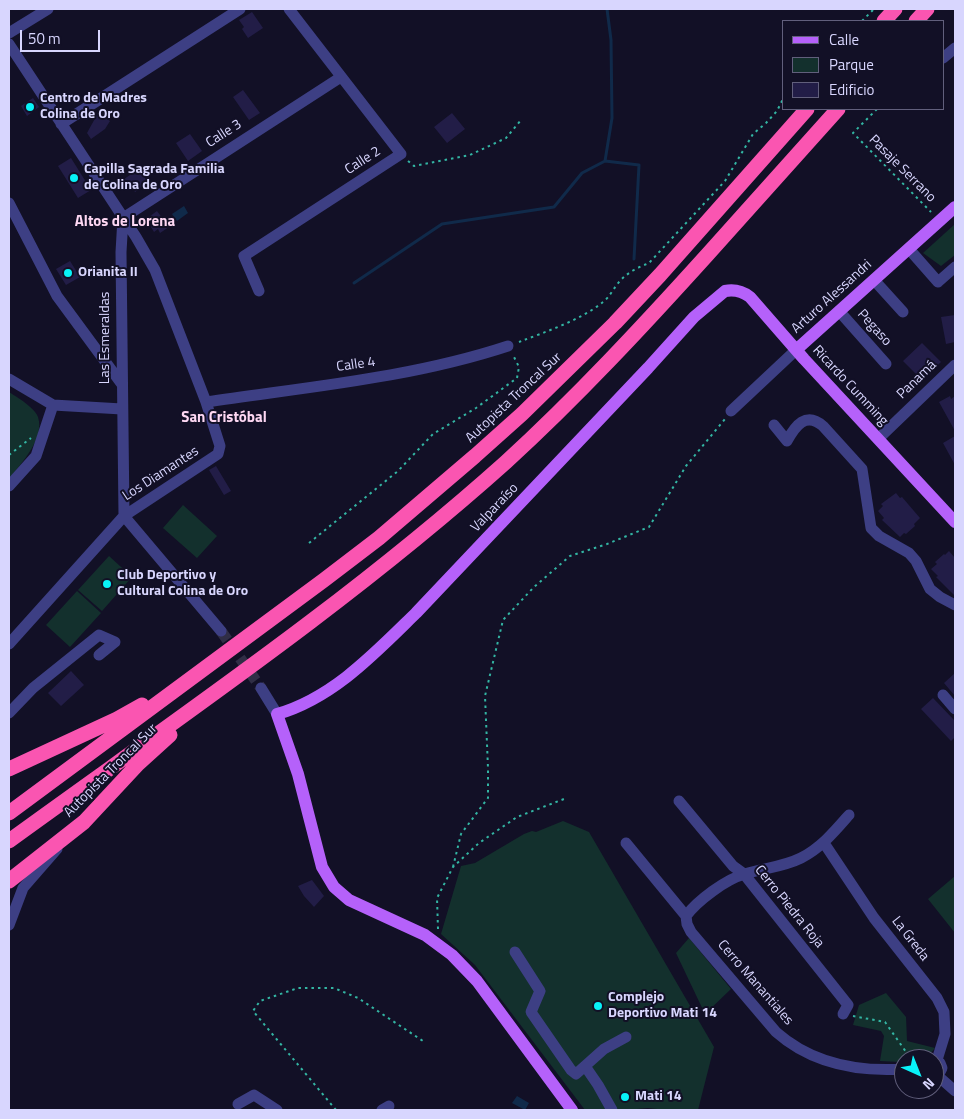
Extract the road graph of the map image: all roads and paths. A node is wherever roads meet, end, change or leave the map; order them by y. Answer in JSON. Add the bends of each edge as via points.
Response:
{"nodes":[{"id":1,"x":48,"y":9,"type":"edge"},
{"id":2,"x":240,"y":9,"type":"edge"},
{"id":3,"x":289,"y":9,"type":"edge"},
{"id":4,"x":874,"y":9,"type":"edge"},
{"id":5,"x":895,"y":9,"type":"edge"},
{"id":6,"x":927,"y":9,"type":"edge"},
{"id":7,"x":863,"y":20,"type":"edge"},
{"id":8,"x":885,"y":20,"type":"edge"},
{"id":9,"x":917,"y":20,"type":"edge"},
{"id":10,"x":9,"y":33,"type":"edge"},
{"id":11,"x":9,"y":44,"type":"edge"},
{"id":12,"x":955,"y":48,"type":"edge"},
{"id":13,"x":944,"y":57,"type":"edge"},
{"id":14,"x":342,"y":77,"type":"junction"},
{"id":15,"x":782,"y":102,"type":"edge"},
{"id":16,"x":806,"y":110,"type":"edge"},
{"id":17,"x":837,"y":110,"type":"edge"},
{"id":18,"x":876,"y":110,"type":"edge"},
{"id":19,"x":521,"y":120,"type":"dead end"},
{"id":20,"x":62,"y":124,"type":"junction"},
{"id":21,"x":401,"y":154,"type":"junction"},
{"id":22,"x":955,"y":207,"type":"edge"},
{"id":23,"x":10,"y":209,"type":"edge"},
{"id":24,"x":123,"y":218,"type":"junction"},
{"id":25,"x":940,"y":221,"type":"junction"},
{"id":26,"x":909,"y":249,"type":"junction"},
{"id":27,"x":955,"y":267,"type":"edge"},
{"id":28,"x":874,"y":280,"type":"junction"},
{"id":29,"x":259,"y":291,"type":"dead end"},
{"id":30,"x":716,"y":297,"type":"joint"},
{"id":31,"x":839,"y":312,"type":"junction"},
{"id":32,"x":903,"y":312,"type":"dead end"},
{"id":33,"x":508,"y":346,"type":"junction"},
{"id":34,"x":796,"y":350,"type":"junction"},
{"id":35,"x":886,"y":364,"type":"dead end"},
{"id":36,"x":955,"y":364,"type":"edge"},
{"id":37,"x":9,"y":379,"type":"edge"},
{"id":38,"x":121,"y":383,"type":"junction"},
{"id":39,"x":206,"y":402,"type":"junction"},
{"id":40,"x":52,"y":405,"type":"junction"},
{"id":41,"x":122,"y":409,"type":"junction"},
{"id":42,"x":731,"y":411,"type":"joint"},
{"id":43,"x":774,"y":425,"type":"dead end"},
{"id":44,"x":46,"y":430,"type":"junction"},
{"id":45,"x":878,"y":439,"type":"junction"},
{"id":46,"x":9,"y":455,"type":"edge"},
{"id":47,"x":9,"y":486,"type":"edge"},
{"id":48,"x":124,"y":516,"type":"junction"},
{"id":49,"x":955,"y":522,"type":"edge"},
{"id":50,"x":310,"y":543,"type":"dead end"},
{"id":51,"x":955,"y":605,"type":"edge"},
{"id":52,"x":221,"y":631,"type":"tunnel mouth"},
{"id":53,"x":9,"y":644,"type":"edge"},
{"id":54,"x":99,"y":655,"type":"dead end"},
{"id":55,"x":257,"y":661,"type":"junction"},
{"id":56,"x":204,"y":669,"type":"junction"},
{"id":57,"x":261,"y":688,"type":"tunnel mouth"},
{"id":58,"x":943,"y":695,"type":"dead end"},
{"id":59,"x":955,"y":709,"type":"edge"},
{"id":60,"x":9,"y":713,"type":"edge"},
{"id":61,"x":277,"y":714,"type":"junction"},
{"id":62,"x":9,"y":769,"type":"edge"},
{"id":63,"x":564,"y":799,"type":"dead end"},
{"id":64,"x":679,"y":801,"type":"dead end"},
{"id":65,"x":9,"y":813,"type":"edge"},
{"id":66,"x":849,"y":814,"type":"dead end"},
{"id":67,"x":68,"y":836,"type":"junction"},
{"id":68,"x":9,"y":841,"type":"edge"},
{"id":69,"x":626,"y":843,"type":"dead end"},
{"id":70,"x":824,"y":843,"type":"junction"},
{"id":71,"x":453,"y":867,"type":"junction"},
{"id":72,"x":744,"y":874,"type":"junction"},
{"id":73,"x":9,"y":881,"type":"edge"},
{"id":74,"x":686,"y":916,"type":"junction"},
{"id":75,"x":9,"y":925,"type":"edge"},
{"id":76,"x":439,"y":944,"type":"junction"},
{"id":77,"x":515,"y":952,"type":"dead end"},
{"id":78,"x":843,"y":1014,"type":"joint"},
{"id":79,"x":626,"y":1036,"type":"dead end"},
{"id":80,"x":423,"y":1041,"type":"dead end"},
{"id":81,"x":904,"y":1049,"type":"edge"},
{"id":82,"x":940,"y":1049,"type":"edge"},
{"id":83,"x":585,"y":1066,"type":"junction"},
{"id":84,"x":894,"y":1069,"type":"edge"},
{"id":85,"x":944,"y":1083,"type":"edge"},
{"id":86,"x":955,"y":1091,"type":"edge"},
{"id":87,"x":238,"y":1104,"type":"dead end"},
{"id":88,"x":277,"y":1110,"type":"edge"},
{"id":89,"x":336,"y":1110,"type":"edge"},
{"id":90,"x":572,"y":1110,"type":"edge"},
{"id":91,"x":612,"y":1110,"type":"edge"}],
"edges":[{"from":1,"to":10,"type":"street"},
{"from":2,"to":20,"type":"street"},
{"from":3,"to":14,"type":"street","name":"Calle 2"},
{"from":4,"to":7,"type":"path"},
{"from":5,"to":8,"type":"highway"},
{"from":6,"to":9,"type":"highway"},
{"from":11,"to":20,"type":"street"},
{"from":12,"to":13,"type":"street"},
{"from":14,"to":21,"type":"street","name":"Calle 2"},
{"from":14,"to":24,"type":"street","name":"Calle 3"},
{"from":15,"to":33,"type":"path","via":[[753,134],[725,180],[649,263],[620,280],[604,301],[593,308],[559,326]]},
{"from":16,"to":56,"type":"highway","name":"Autopista Troncal Sur","via":[[660,276],[522,414],[379,538]]},
{"from":17,"to":55,"type":"highway","name":"Autopista Troncal Sur","via":[[634,336],[551,419],[416,540]]},
{"from":18,"to":25,"type":"path","name":"Pasaje Serrano","via":[[853,133]]},
{"from":19,"to":21,"type":"path","via":[[506,138],[470,155],[414,166]]},
{"from":20,"to":24,"type":"street"},
{"from":21,"to":29,"type":"street","name":"Calle 2","via":[[244,256]]},
{"from":22,"to":25,"type":"main road","name":"Arturo Alessandri"},
{"from":23,"to":38,"type":"street","via":[[57,296]]},
{"from":24,"to":38,"type":"street","name":"Las Esmeraldas"},
{"from":24,"to":39,"type":"street","name":"Los Diamantes","via":[[155,270]]},
{"from":25,"to":26,"type":"main road","name":"Arturo Alessandri"},
{"from":26,"to":27,"type":"street","via":[[938,282]]},
{"from":26,"to":28,"type":"main road","name":"Arturo Alessandri"},
{"from":28,"to":31,"type":"main road","name":"Arturo Alessandri"},
{"from":28,"to":32,"type":"street"},
{"from":30,"to":34,"type":"main road","name":"Ricardo Cumming","via":[[730,290],[746,294]]},
{"from":30,"to":61,"type":"main road","name":"Valparaíso","via":[[378,650],[353,672],[305,704]]},
{"from":31,"to":34,"type":"main road","name":"Arturo Alessandri"},
{"from":31,"to":35,"type":"street","name":"Pegaso"},
{"from":33,"to":39,"type":"street","name":"Calle 4","via":[[449,364]]},
{"from":33,"to":50,"type":"path","via":[[519,366],[517,378],[432,434],[398,471]]},
{"from":34,"to":42,"type":"street","name":"Arturo Alessandri"},
{"from":34,"to":45,"type":"main road","name":"Ricardo Cumming"},
{"from":36,"to":45,"type":"street","name":"Panamá"},
{"from":37,"to":40,"type":"street"},
{"from":38,"to":41,"type":"street","name":"Las Esmeraldas"},
{"from":39,"to":48,"type":"street","name":"Los Diamantes","via":[[220,446],[218,454]]},
{"from":40,"to":41,"type":"street"},
{"from":40,"to":44,"type":"street"},
{"from":41,"to":48,"type":"street","name":"Las Esmeraldas"},
{"from":42,"to":71,"type":"path","via":[[686,466],[649,527],[570,556],[503,620],[485,696],[488,798],[461,834]]},
{"from":43,"to":51,"type":"street","via":[[787,441],[803,421],[811,420],[823,426],[862,469],[871,528],[909,553],[930,589]]},
{"from":44,"to":46,"type":"path"},
{"from":44,"to":47,"type":"street","via":[[36,456]]},
{"from":45,"to":49,"type":"main road","name":"Ricardo Cumming"},
{"from":48,"to":52,"type":"street"},
{"from":48,"to":53,"type":"street","name":"Los Diamantes"},
{"from":54,"to":60,"type":"street","via":[[115,642],[99,635],[33,688]]},
{"from":55,"to":67,"type":"highway","name":"Autopista Troncal Sur","via":[[138,764]]},
{"from":55,"to":68,"type":"highway","name":"Autopista Troncal Sur"},
{"from":56,"to":62,"type":"highway","name":"Autopista Troncal Sur","via":[[117,719]]},
{"from":56,"to":65,"type":"highway","name":"Autopista Troncal Sur"},
{"from":57,"to":61,"type":"street"},
{"from":58,"to":59,"type":"street"},
{"from":61,"to":76,"type":"main road","via":[[298,774],[320,859],[330,881],[349,900]]},
{"from":63,"to":71,"type":"path","via":[[517,817],[479,843]]},
{"from":64,"to":72,"type":"street","name":"Cerro Piedra Roja","via":[[733,866]]},
{"from":66,"to":70,"type":"street"},
{"from":67,"to":73,"type":"highway","name":"Autopista Troncal Sur"},
{"from":67,"to":75,"type":"street","via":[[23,888]]},
{"from":69,"to":74,"type":"street","name":"Cerro Manantiales"},
{"from":70,"to":72,"type":"street","via":[[789,864]]},
{"from":70,"to":82,"type":"street","name":"La Greda","via":[[874,918],[937,998],[944,1012],[946,1034]]},
{"from":71,"to":76,"type":"path","via":[[437,898]]},
{"from":72,"to":74,"type":"street","via":[[730,880]]},
{"from":72,"to":78,"type":"street","name":"Cerro Piedra Roja","via":[[848,1005]]},
{"from":74,"to":84,"type":"street","name":"Cerro Manantiales","via":[[691,932],[787,1042],[834,1063]]},
{"from":76,"to":90,"type":"main road","via":[[477,981]]},
{"from":77,"to":83,"type":"street","via":[[540,991],[531,1012],[571,1070],[576,1074]]},
{"from":78,"to":81,"type":"path","via":[[885,1022]]},
{"from":79,"to":83,"type":"street"},
{"from":80,"to":89,"type":"path","via":[[358,998],[334,988],[298,988],[260,1001],[253,1011]]},
{"from":83,"to":91,"type":"street"},
{"from":85,"to":86,"type":"street","name":"La Greda"},
{"from":87,"to":88,"type":"street","via":[[254,1095]]}]}
